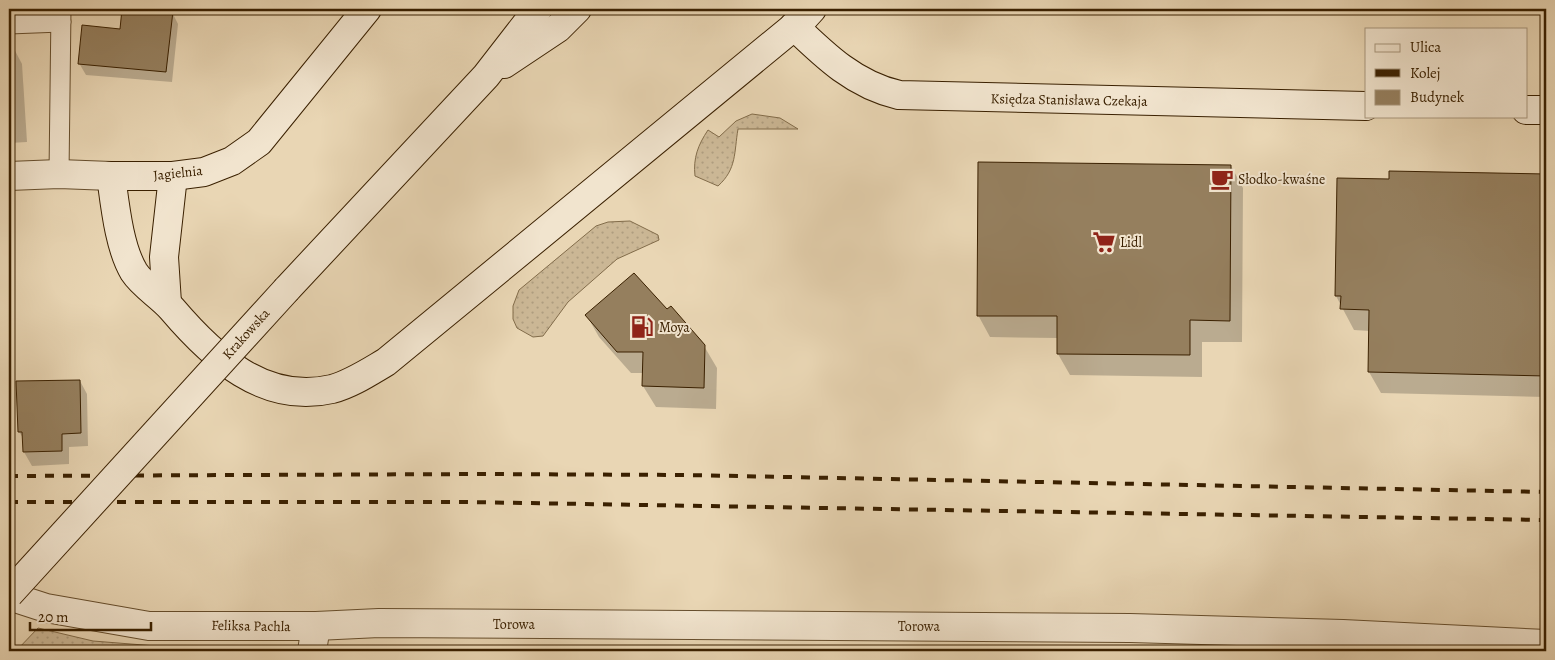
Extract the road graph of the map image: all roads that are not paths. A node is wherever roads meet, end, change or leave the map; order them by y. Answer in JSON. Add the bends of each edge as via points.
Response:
{"nodes":[{"id":1,"x":366,"y":9,"type":"edge"},
{"id":2,"x":538,"y":9,"type":"edge"},
{"id":3,"x":577,"y":9,"type":"edge"},
{"id":4,"x":61,"y":16,"type":"edge"},
{"id":5,"x":803,"y":17,"type":"edge"},
{"id":6,"x":9,"y":24,"type":"edge"},
{"id":7,"x":486,"y":76,"type":"junction"},
{"id":8,"x":1365,"y":106,"type":"edge"},
{"id":9,"x":1528,"y":110,"type":"edge"},
{"id":10,"x":1546,"y":110,"type":"edge"},
{"id":11,"x":59,"y":174,"type":"junction"},
{"id":12,"x":9,"y":176,"type":"edge"},
{"id":13,"x":111,"y":176,"type":"junction"},
{"id":14,"x":173,"y":176,"type":"junction"},
{"id":15,"x":167,"y":303,"type":"junction"},
{"id":16,"x":9,"y":595,"type":"edge"},
{"id":17,"x":314,"y":639,"type":"edge"},
{"id":18,"x":1546,"y":644,"type":"edge"}],
"edges":[{"from":1,"to":14,"type":"street","name":"Jagielnia","via":[[259,142],[232,161],[204,172]]},
{"from":2,"to":7,"type":"street","name":"Krakowska"},
{"from":3,"to":7,"type":"street","name":"Krakowska","via":[[558,28]]},
{"from":4,"to":6,"type":"lane"},
{"from":4,"to":11,"type":"lane"},
{"from":5,"to":8,"type":"street","name":"Księdza Stanisława Czekaja","via":[[825,56],[855,78],[898,95]]},
{"from":5,"to":15,"type":"street","via":[[408,346],[348,383],[314,391],[278,389],[257,383],[230,367],[188,328]]},
{"from":7,"to":16,"type":"street","name":"Krakowska","bridge":true},
{"from":9,"to":10,"type":"street"},
{"from":11,"to":12,"type":"street","name":"Jagielnia"},
{"from":11,"to":13,"type":"street","name":"Jagielnia"},
{"from":13,"to":14,"type":"street","name":"Jagielnia"},
{"from":13,"to":15,"type":"street","via":[[119,229],[135,272]]},
{"from":14,"to":15,"type":"street","via":[[164,257]]},
{"from":16,"to":17,"type":"street","name":"Feliksa Pachla","via":[[46,608],[149,626]]},
{"from":17,"to":18,"type":"street","name":"Torowa","via":[[389,623],[1130,628]]}]}
